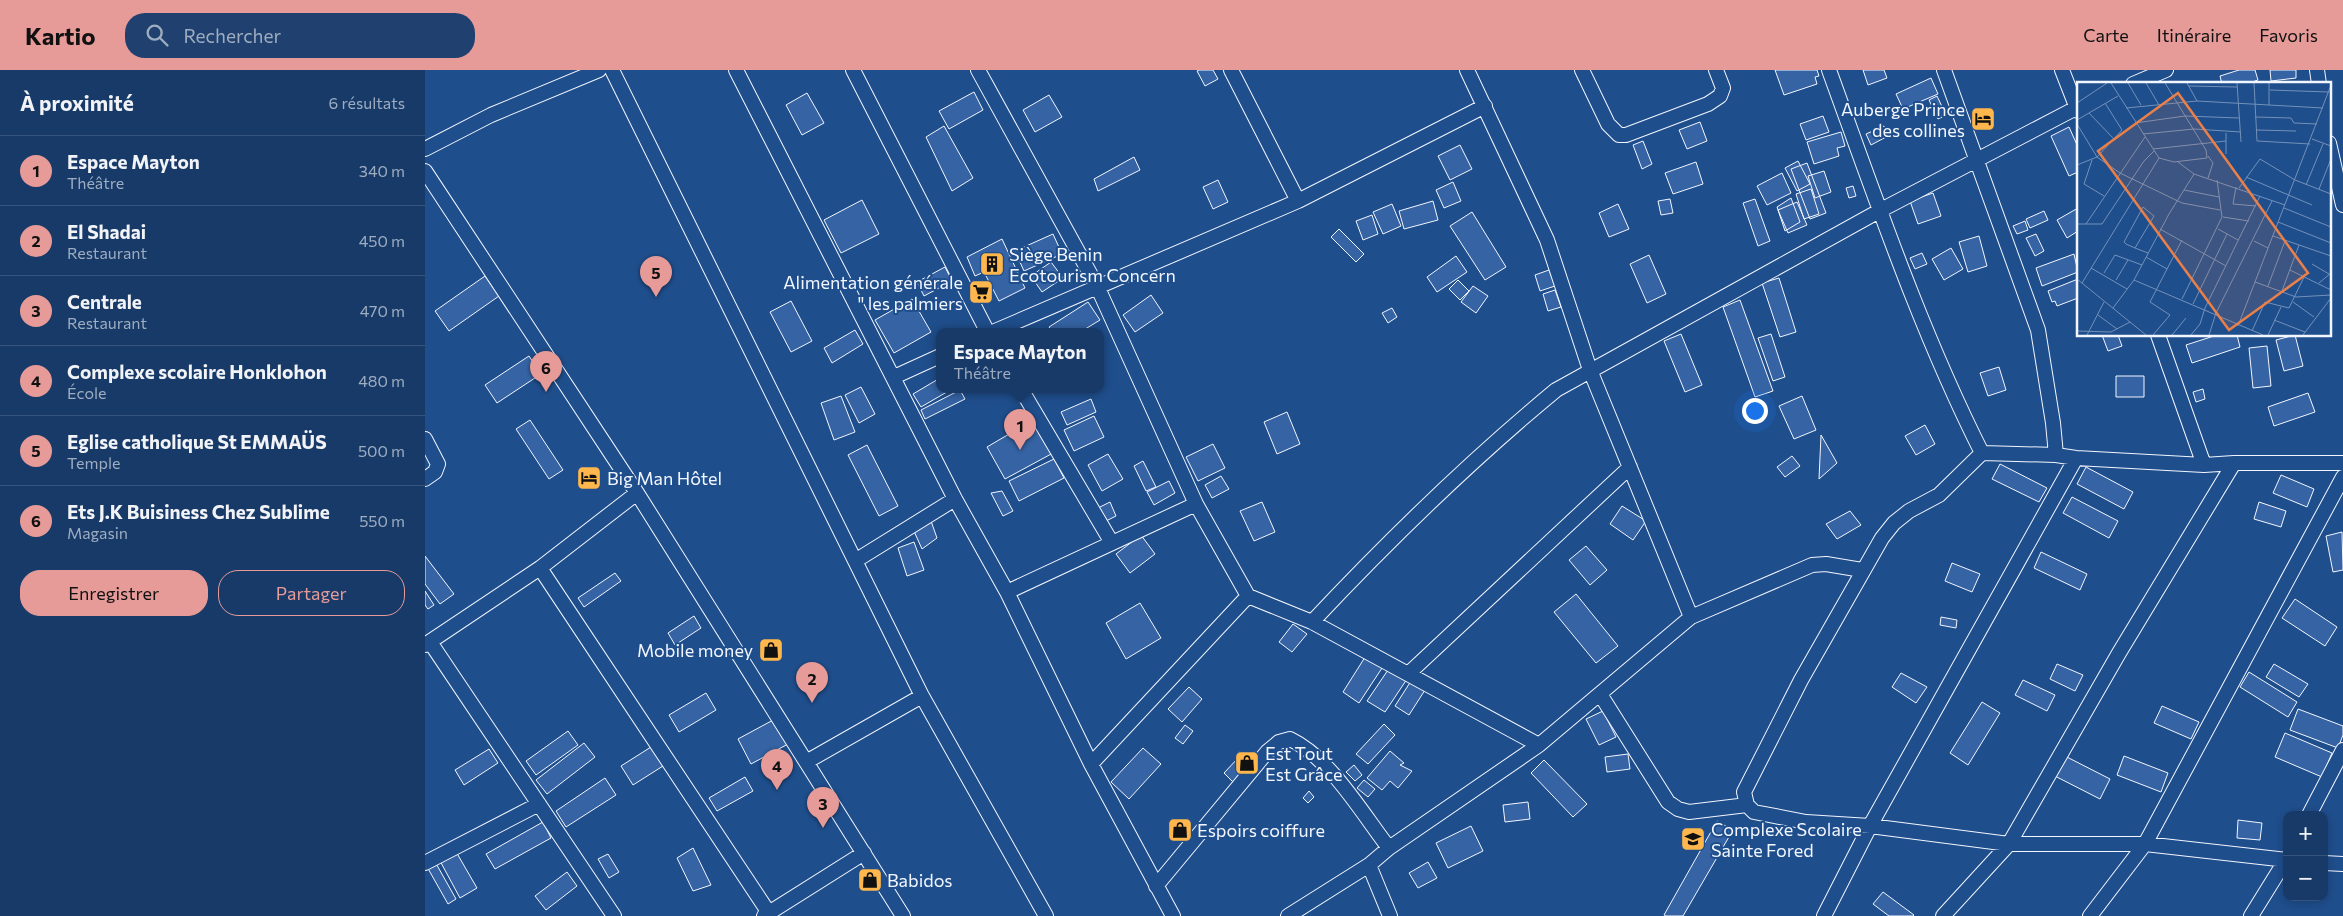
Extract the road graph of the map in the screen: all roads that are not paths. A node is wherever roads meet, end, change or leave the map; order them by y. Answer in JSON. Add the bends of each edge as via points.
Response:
{"nodes":[{"id":1,"x":599,"y":70,"type":"edge"},
{"id":2,"x":612,"y":70,"type":"edge"},
{"id":3,"x":736,"y":70,"type":"edge"},
{"id":4,"x":853,"y":70,"type":"edge"},
{"id":5,"x":978,"y":70,"type":"edge"},
{"id":6,"x":1231,"y":70,"type":"edge"},
{"id":7,"x":1467,"y":70,"type":"edge"},
{"id":8,"x":1582,"y":70,"type":"edge"},
{"id":9,"x":1716,"y":70,"type":"edge"},
{"id":10,"x":1829,"y":70,"type":"edge"},
{"id":11,"x":1944,"y":70,"type":"edge"},
{"id":12,"x":2062,"y":70,"type":"edge"},
{"id":13,"x":2165,"y":70,"type":"edge"},
{"id":14,"x":2138,"y":82,"type":"edge"},
{"id":15,"x":1485,"y":106,"type":"junction"},
{"id":16,"x":2077,"y":106,"type":"edge"},
{"id":17,"x":2077,"y":108,"type":"edge"},
{"id":18,"x":425,"y":149,"type":"edge"},
{"id":19,"x":2331,"y":152,"type":"edge"},
{"id":20,"x":1977,"y":158,"type":"junction"},
{"id":21,"x":425,"y":171,"type":"edge"},
{"id":22,"x":1298,"y":200,"type":"junction"},
{"id":23,"x":2343,"y":205,"type":"edge"},
{"id":24,"x":1881,"y":210,"type":"junction"},
{"id":25,"x":1098,"y":288,"type":"junction"},
{"id":26,"x":985,"y":328,"type":"edge"},
{"id":27,"x":1002,"y":328,"type":"edge"},
{"id":28,"x":2158,"y":336,"type":"edge"},
{"id":29,"x":936,"y":358,"type":"edge"},
{"id":30,"x":1590,"y":370,"type":"junction"},
{"id":31,"x":894,"y":377,"type":"junction"},
{"id":32,"x":1023,"y":393,"type":"edge"},
{"id":33,"x":425,"y":439,"type":"edge"},
{"id":34,"x":1982,"y":453,"type":"junction"},
{"id":35,"x":2056,"y":455,"type":"junction"},
{"id":36,"x":2076,"y":458,"type":"junction"},
{"id":37,"x":2235,"y":463,"type":"junction"},
{"id":38,"x":2343,"y":463,"type":"edge"},
{"id":39,"x":2204,"y":466,"type":"junction"},
{"id":40,"x":1630,"y":467,"type":"junction"},
{"id":41,"x":2343,"y":477,"type":"edge"},
{"id":42,"x":425,"y":479,"type":"edge"},
{"id":43,"x":637,"y":494,"type":"junction"},
{"id":44,"x":955,"y":499,"type":"junction"},
{"id":45,"x":1196,"y":504,"type":"junction"},
{"id":46,"x":1112,"y":543,"type":"junction"},
{"id":47,"x":855,"y":561,"type":"junction"},
{"id":48,"x":540,"y":568,"type":"junction"},
{"id":49,"x":1862,"y":570,"type":"junction"},
{"id":50,"x":1007,"y":592,"type":"junction"},
{"id":51,"x":1249,"y":596,"type":"junction"},
{"id":52,"x":1691,"y":617,"type":"junction"},
{"id":53,"x":1312,"y":622,"type":"junction"},
{"id":54,"x":427,"y":644,"type":"edge"},
{"id":55,"x":1408,"y":674,"type":"junction"},
{"id":56,"x":1600,"y":694,"type":"junction"},
{"id":57,"x":922,"y":696,"type":"junction"},
{"id":58,"x":1539,"y":745,"type":"junction"},
{"id":59,"x":2343,"y":750,"type":"edge"},
{"id":60,"x":806,"y":762,"type":"junction"},
{"id":61,"x":1091,"y":764,"type":"junction"},
{"id":62,"x":539,"y":804,"type":"junction"},
{"id":63,"x":1747,"y":805,"type":"junction"},
{"id":64,"x":2311,"y":811,"type":"edge"},
{"id":65,"x":1870,"y":826,"type":"junction"},
{"id":66,"x":2009,"y":844,"type":"junction"},
{"id":67,"x":2145,"y":844,"type":"junction"},
{"id":68,"x":1389,"y":848,"type":"junction"},
{"id":69,"x":863,"y":853,"type":"junction"},
{"id":70,"x":2283,"y":859,"type":"edge"},
{"id":71,"x":425,"y":863,"type":"edge"},
{"id":72,"x":2328,"y":863,"type":"edge"},
{"id":73,"x":2343,"y":864,"type":"edge"},
{"id":74,"x":1369,"y":865,"type":"junction"},
{"id":75,"x":2283,"y":865,"type":"edge"},
{"id":76,"x":1156,"y":886,"type":"junction"},
{"id":77,"x":767,"y":914,"type":"edge"},
{"id":78,"x":614,"y":916,"type":"edge"},
{"id":79,"x":903,"y":916,"type":"edge"},
{"id":80,"x":1046,"y":916,"type":"edge"},
{"id":81,"x":1173,"y":916,"type":"edge"},
{"id":82,"x":1288,"y":916,"type":"edge"},
{"id":83,"x":1390,"y":916,"type":"edge"},
{"id":84,"x":1824,"y":916,"type":"edge"},
{"id":85,"x":1943,"y":916,"type":"edge"},
{"id":86,"x":2090,"y":916,"type":"edge"},
{"id":87,"x":2251,"y":916,"type":"edge"}],
"edges":[{"from":1,"to":18,"type":"street","via":[[491,115]]},
{"from":2,"to":47,"type":"street"},
{"from":3,"to":31,"type":"street"},
{"from":4,"to":26,"type":"street"},
{"from":5,"to":25,"type":"street"},
{"from":6,"to":22,"type":"street"},
{"from":7,"to":15,"type":"street"},
{"from":8,"to":9,"type":"street","via":[[1608,124],[1619,135],[1709,104],[1720,96],[1723,88]]},
{"from":10,"to":24,"type":"street"},
{"from":11,"to":20,"type":"street"},
{"from":12,"to":16,"type":"street"},
{"from":13,"to":14,"type":"street"},
{"from":15,"to":22,"type":"street"},
{"from":15,"to":30,"type":"street","via":[[1547,240]]},
{"from":17,"to":20,"type":"street"},
{"from":19,"to":23,"type":"street"},
{"from":20,"to":24,"type":"street"},
{"from":20,"to":35,"type":"street","via":[[2038,330]]},
{"from":21,"to":43,"type":"street"},
{"from":22,"to":25,"type":"street"},
{"from":24,"to":30,"type":"street"},
{"from":24,"to":34,"type":"street","via":[[1927,333]]},
{"from":25,"to":27,"type":"street"},
{"from":25,"to":45,"type":"street"},
{"from":28,"to":39,"type":"street"},
{"from":29,"to":31,"type":"street"},
{"from":30,"to":40,"type":"street"},
{"from":30,"to":53,"type":"street","via":[[1556,390],[1518,421],[1389,540]]},
{"from":31,"to":44,"type":"street"},
{"from":32,"to":46,"type":"street"},
{"from":33,"to":42,"type":"street","via":[[438,464],[435,472]]},
{"from":34,"to":35,"type":"street"},
{"from":34,"to":49,"type":"street","via":[[1939,495],[1894,523]]},
{"from":35,"to":36,"type":"street"},
{"from":36,"to":39,"type":"street"},
{"from":36,"to":65,"type":"street"},
{"from":37,"to":38,"type":"street"},
{"from":37,"to":39,"type":"street"},
{"from":37,"to":66,"type":"street","via":[[2119,653]]},
{"from":40,"to":52,"type":"street"},
{"from":40,"to":55,"type":"street"},
{"from":41,"to":67,"type":"street"},
{"from":43,"to":48,"type":"street"},
{"from":43,"to":60,"type":"street"},
{"from":44,"to":47,"type":"street"},
{"from":44,"to":50,"type":"street"},
{"from":45,"to":46,"type":"street"},
{"from":45,"to":51,"type":"street"},
{"from":46,"to":50,"type":"street"},
{"from":47,"to":57,"type":"street"},
{"from":48,"to":54,"type":"street"},
{"from":48,"to":77,"type":"street"},
{"from":49,"to":52,"type":"street","via":[[1812,565]]},
{"from":49,"to":63,"type":"street","via":[[1744,792]]},
{"from":50,"to":61,"type":"street"},
{"from":51,"to":53,"type":"street"},
{"from":51,"to":61,"type":"street"},
{"from":52,"to":56,"type":"street"},
{"from":53,"to":55,"type":"street"},
{"from":54,"to":62,"type":"street"},
{"from":55,"to":58,"type":"street"},
{"from":56,"to":58,"type":"street"},
{"from":56,"to":63,"type":"street","via":[[1668,802],[1689,812]]},
{"from":57,"to":60,"type":"street"},
{"from":57,"to":80,"type":"street"},
{"from":58,"to":68,"type":"street"},
{"from":59,"to":64,"type":"street"},
{"from":60,"to":69,"type":"street"},
{"from":61,"to":76,"type":"street"},
{"from":62,"to":71,"type":"street"},
{"from":62,"to":78,"type":"street"},
{"from":63,"to":65,"type":"street","via":[[1754,812],[1806,822]]},
{"from":65,"to":66,"type":"street"},
{"from":65,"to":84,"type":"street"},
{"from":66,"to":67,"type":"street"},
{"from":66,"to":85,"type":"street"},
{"from":67,"to":70,"type":"street"},
{"from":67,"to":86,"type":"street"},
{"from":68,"to":74,"type":"street"},
{"from":68,"to":76,"type":"street","via":[[1342,786],[1306,746],[1291,739],[1279,742],[1267,752]]},
{"from":69,"to":77,"type":"street"},
{"from":69,"to":79,"type":"street"},
{"from":72,"to":73,"type":"street"},
{"from":74,"to":82,"type":"street"},
{"from":74,"to":83,"type":"street"},
{"from":75,"to":87,"type":"street"},
{"from":76,"to":81,"type":"street"}]}
